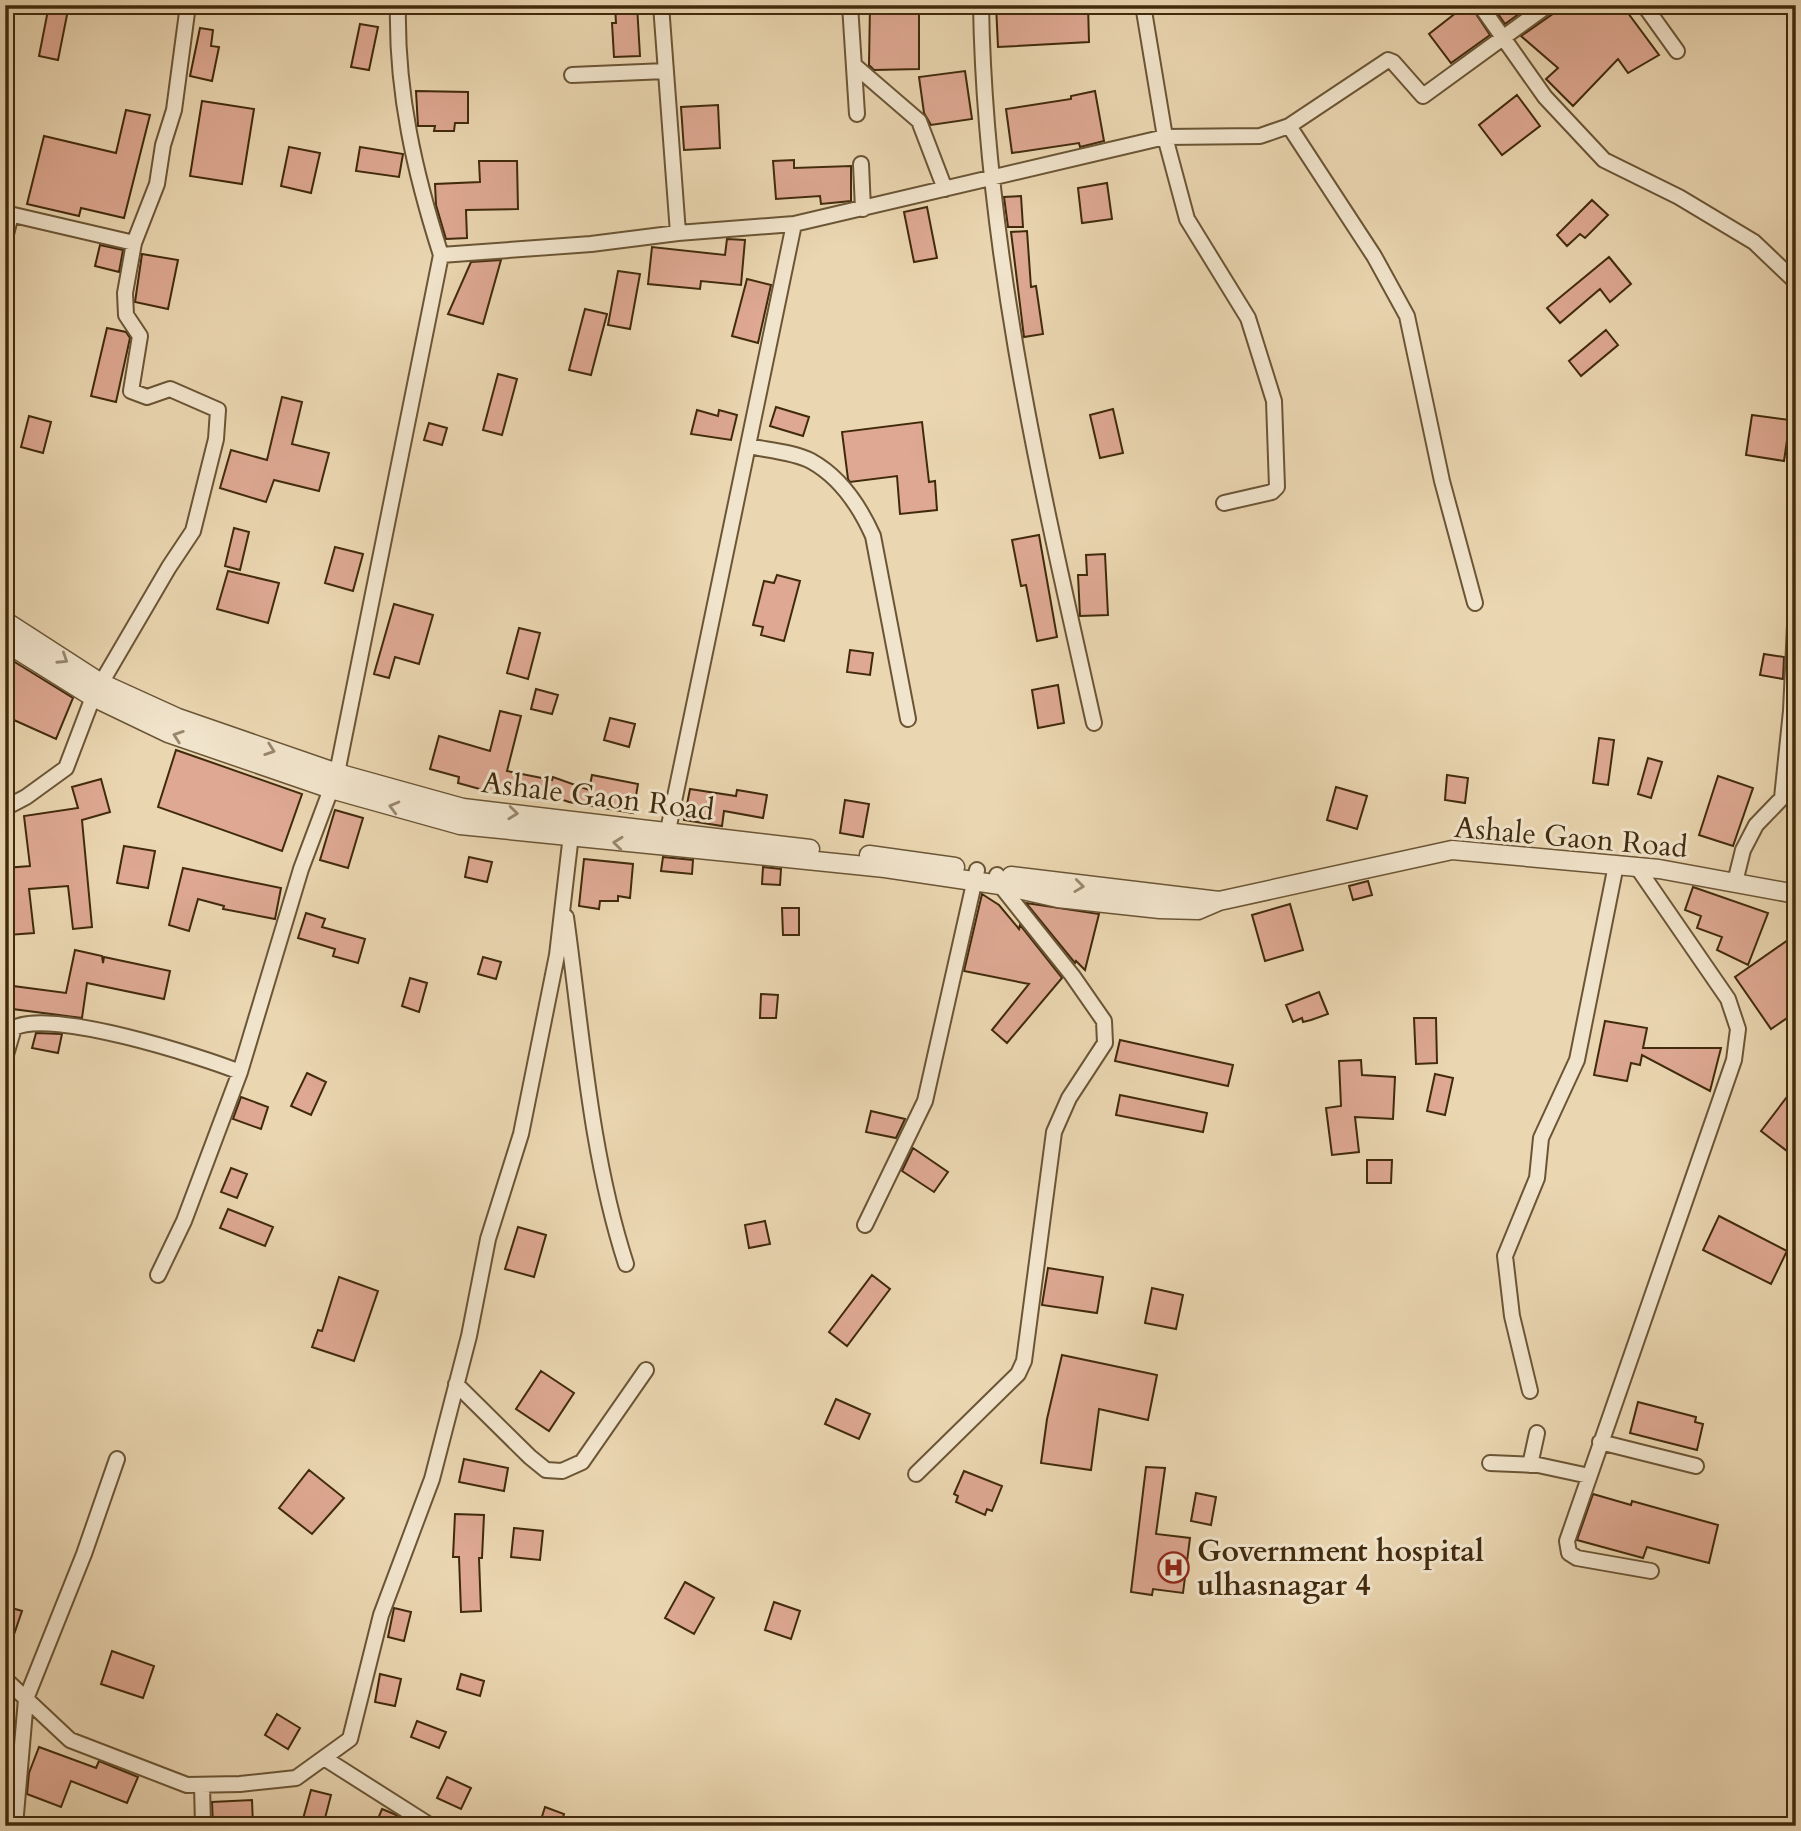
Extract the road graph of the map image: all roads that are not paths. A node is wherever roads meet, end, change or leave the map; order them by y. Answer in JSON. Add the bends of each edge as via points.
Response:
{"nodes":[{"id":1,"x":188,"y":5,"type":"edge"},
{"id":2,"x":398,"y":5,"type":"edge"},
{"id":3,"x":661,"y":5,"type":"edge"},
{"id":4,"x":850,"y":5,"type":"edge"},
{"id":5,"x":981,"y":5,"type":"edge"},
{"id":6,"x":1143,"y":5,"type":"edge"},
{"id":7,"x":1480,"y":5,"type":"edge"},
{"id":8,"x":1548,"y":5,"type":"edge"},
{"id":9,"x":1644,"y":5,"type":"edge"},
{"id":10,"x":1503,"y":39,"type":"junction"},
{"id":11,"x":1677,"y":51,"type":"dead end"},
{"id":12,"x":854,"y":65,"type":"junction"},
{"id":13,"x":666,"y":71,"type":"junction"},
{"id":14,"x":572,"y":75,"type":"dead end"},
{"id":15,"x":857,"y":114,"type":"dead end"},
{"id":16,"x":1289,"y":125,"type":"junction"},
{"id":17,"x":1165,"y":137,"type":"junction"},
{"id":18,"x":860,"y":164,"type":"dead end"},
{"id":19,"x":990,"y":178,"type":"junction"},
{"id":20,"x":945,"y":189,"type":"junction"},
{"id":21,"x":863,"y":209,"type":"junction"},
{"id":22,"x":8,"y":214,"type":"edge"},
{"id":23,"x":794,"y":224,"type":"junction"},
{"id":24,"x":678,"y":233,"type":"junction"},
{"id":25,"x":5,"y":238,"type":"edge"},
{"id":26,"x":134,"y":243,"type":"junction"},
{"id":27,"x":441,"y":256,"type":"junction"},
{"id":28,"x":1796,"y":282,"type":"edge"},
{"id":29,"x":748,"y":446,"type":"junction"},
{"id":30,"x":1224,"y":503,"type":"dead end"},
{"id":31,"x":1475,"y":603,"type":"dead end"},
{"id":32,"x":1796,"y":604,"type":"edge"},
{"id":33,"x":5,"y":621,"type":"edge"},
{"id":34,"x":5,"y":642,"type":"edge"},
{"id":35,"x":97,"y":690,"type":"junction"},
{"id":36,"x":908,"y":719,"type":"dead end"},
{"id":37,"x":1094,"y":723,"type":"dead end"},
{"id":38,"x":334,"y":781,"type":"junction"},
{"id":39,"x":5,"y":808,"type":"edge"},
{"id":40,"x":571,"y":830,"type":"junction"},
{"id":41,"x":666,"y":840,"type":"junction"},
{"id":42,"x":1616,"y":865,"type":"junction"},
{"id":43,"x":1637,"y":867,"type":"junction"},
{"id":44,"x":976,"y":876,"type":"junction"},
{"id":45,"x":999,"y":880,"type":"junction"},
{"id":46,"x":1735,"y":882,"type":"junction"},
{"id":47,"x":1796,"y":894,"type":"edge"},
{"id":48,"x":564,"y":897,"type":"junction"},
{"id":49,"x":5,"y":1058,"type":"edge"},
{"id":50,"x":240,"y":1072,"type":"junction"},
{"id":51,"x":865,"y":1225,"type":"dead end"},
{"id":52,"x":626,"y":1264,"type":"dead end"},
{"id":53,"x":158,"y":1275,"type":"dead end"},
{"id":54,"x":646,"y":1370,"type":"dead end"},
{"id":55,"x":456,"y":1384,"type":"junction"},
{"id":56,"x":1531,"y":1391,"type":"dead end"},
{"id":57,"x":1537,"y":1433,"type":"dead end"},
{"id":58,"x":1600,"y":1442,"type":"junction"},
{"id":59,"x":117,"y":1459,"type":"dead end"},
{"id":60,"x":1490,"y":1464,"type":"dead end"},
{"id":61,"x":1530,"y":1465,"type":"junction"},
{"id":62,"x":1696,"y":1466,"type":"dead end"},
{"id":63,"x":916,"y":1474,"type":"dead end"},
{"id":64,"x":1589,"y":1476,"type":"junction"},
{"id":65,"x":1651,"y":1571,"type":"dead end"},
{"id":66,"x":5,"y":1679,"type":"edge"},
{"id":67,"x":26,"y":1699,"type":"junction"},
{"id":68,"x":324,"y":1758,"type":"junction"},
{"id":69,"x":202,"y":1785,"type":"junction"},
{"id":70,"x":15,"y":1826,"type":"edge"},
{"id":71,"x":203,"y":1826,"type":"edge"},
{"id":72,"x":431,"y":1826,"type":"edge"}],
"edges":[{"from":1,"to":26,"type":"street","via":[[174,110],[157,184]]},
{"from":2,"to":27,"type":"street","via":[[399,61],[409,141]]},
{"from":3,"to":13,"type":"street"},
{"from":4,"to":12,"type":"street"},
{"from":5,"to":19,"type":"street"},
{"from":6,"to":17,"type":"street"},
{"from":7,"to":10,"type":"street"},
{"from":8,"to":10,"type":"street"},
{"from":9,"to":11,"type":"street"},
{"from":10,"to":16,"type":"street","via":[[1423,96],[1393,62],[1381,62]]},
{"from":10,"to":28,"type":"street","via":[[1545,97],[1604,160],[1679,197],[1754,242]]},
{"from":12,"to":15,"type":"street"},
{"from":12,"to":20,"type":"street","via":[[919,121]]},
{"from":13,"to":14,"type":"street"},
{"from":13,"to":24,"type":"street"},
{"from":16,"to":17,"type":"street","via":[[1260,136]]},
{"from":16,"to":31,"type":"street","via":[[1407,316],[1442,481]]},
{"from":17,"to":19,"type":"street"},
{"from":17,"to":30,"type":"street","via":[[1187,219],[1248,317],[1274,401],[1277,487]]},
{"from":18,"to":21,"type":"street"},
{"from":19,"to":20,"type":"street"},
{"from":19,"to":37,"type":"street","via":[[1032,448]]},
{"from":20,"to":21,"type":"street"},
{"from":21,"to":23,"type":"street"},
{"from":22,"to":25,"type":"street"},
{"from":22,"to":26,"type":"street"},
{"from":23,"to":24,"type":"street"},
{"from":23,"to":29,"type":"street"},
{"from":24,"to":27,"type":"street"},
{"from":26,"to":35,"type":"street","via":[[125,293],[126,315],[140,336],[131,391],[147,397],[170,389],[218,410],[216,439],[194,531]]},
{"from":27,"to":38,"type":"street"},
{"from":29,"to":36,"type":"street","via":[[810,460],[840,485],[863,514],[873,536]]},
{"from":29,"to":41,"type":"street"},
{"from":32,"to":46,"type":"street","via":[[1782,798],[1756,825],[1743,850]]},
{"from":33,"to":35,"type":"street","name":"Ashale Gaon Road","one_way":true},
{"from":34,"to":35,"type":"street","name":"Ashale Gaon Road"},
{"from":35,"to":38,"type":"street","name":"Ashale Gaon Road","via":[[168,733]]},
{"from":35,"to":39,"type":"street","via":[[66,768]]},
{"from":38,"to":40,"type":"street","name":"Ashale Gaon Road","via":[[462,816]]},
{"from":38,"to":50,"type":"street"},
{"from":40,"to":41,"type":"street","name":"Ashale Gaon Road"},
{"from":40,"to":48,"type":"street"},
{"from":41,"to":44,"type":"street","name":"Ashale Gaon Road"},
{"from":42,"to":43,"type":"street","name":"Ashale Gaon Road"},
{"from":42,"to":45,"type":"street","name":"Ashale Gaon Road","via":[[1452,850],[1219,901],[1198,910],[1058,898]]},
{"from":42,"to":56,"type":"street","via":[[1577,1059],[1541,1138],[1537,1178],[1505,1256],[1512,1316]]},
{"from":43,"to":46,"type":"street","name":"Ashale Gaon Road"},
{"from":43,"to":58,"type":"street","via":[[1728,999],[1738,1030],[1734,1060]]},
{"from":44,"to":45,"type":"street","name":"Ashale Gaon Road"},
{"from":44,"to":51,"type":"street","via":[[925,1101]]},
{"from":45,"to":63,"type":"street","via":[[1072,975],[1104,1021],[1107,1034],[1054,1132],[1024,1361],[1018,1374]]},
{"from":46,"to":47,"type":"street","name":"Ashale Gaon Road"},
{"from":48,"to":52,"type":"street","via":[[592,1105],[613,1224]]},
{"from":48,"to":55,"type":"street","via":[[521,1134],[488,1240]]},
{"from":49,"to":50,"type":"street","via":[[14,1028],[23,1023],[68,1025],[104,1030]]},
{"from":50,"to":53,"type":"street","via":[[184,1221]]},
{"from":54,"to":55,"type":"street","via":[[582,1462],[562,1471],[546,1470],[530,1457]]},
{"from":55,"to":68,"type":"street","via":[[432,1479],[381,1615],[350,1739]]},
{"from":57,"to":61,"type":"street"},
{"from":58,"to":62,"type":"street"},
{"from":58,"to":64,"type":"street"},
{"from":59,"to":67,"type":"street"},
{"from":60,"to":61,"type":"street"},
{"from":61,"to":64,"type":"street"},
{"from":64,"to":65,"type":"street","via":[[1567,1541],[1569,1553]]},
{"from":66,"to":67,"type":"street"},
{"from":67,"to":69,"type":"street","via":[[70,1740],[187,1785]]},
{"from":67,"to":70,"type":"street"},
{"from":68,"to":69,"type":"street","via":[[296,1779]]},
{"from":68,"to":72,"type":"street"},
{"from":69,"to":71,"type":"street"}]}
